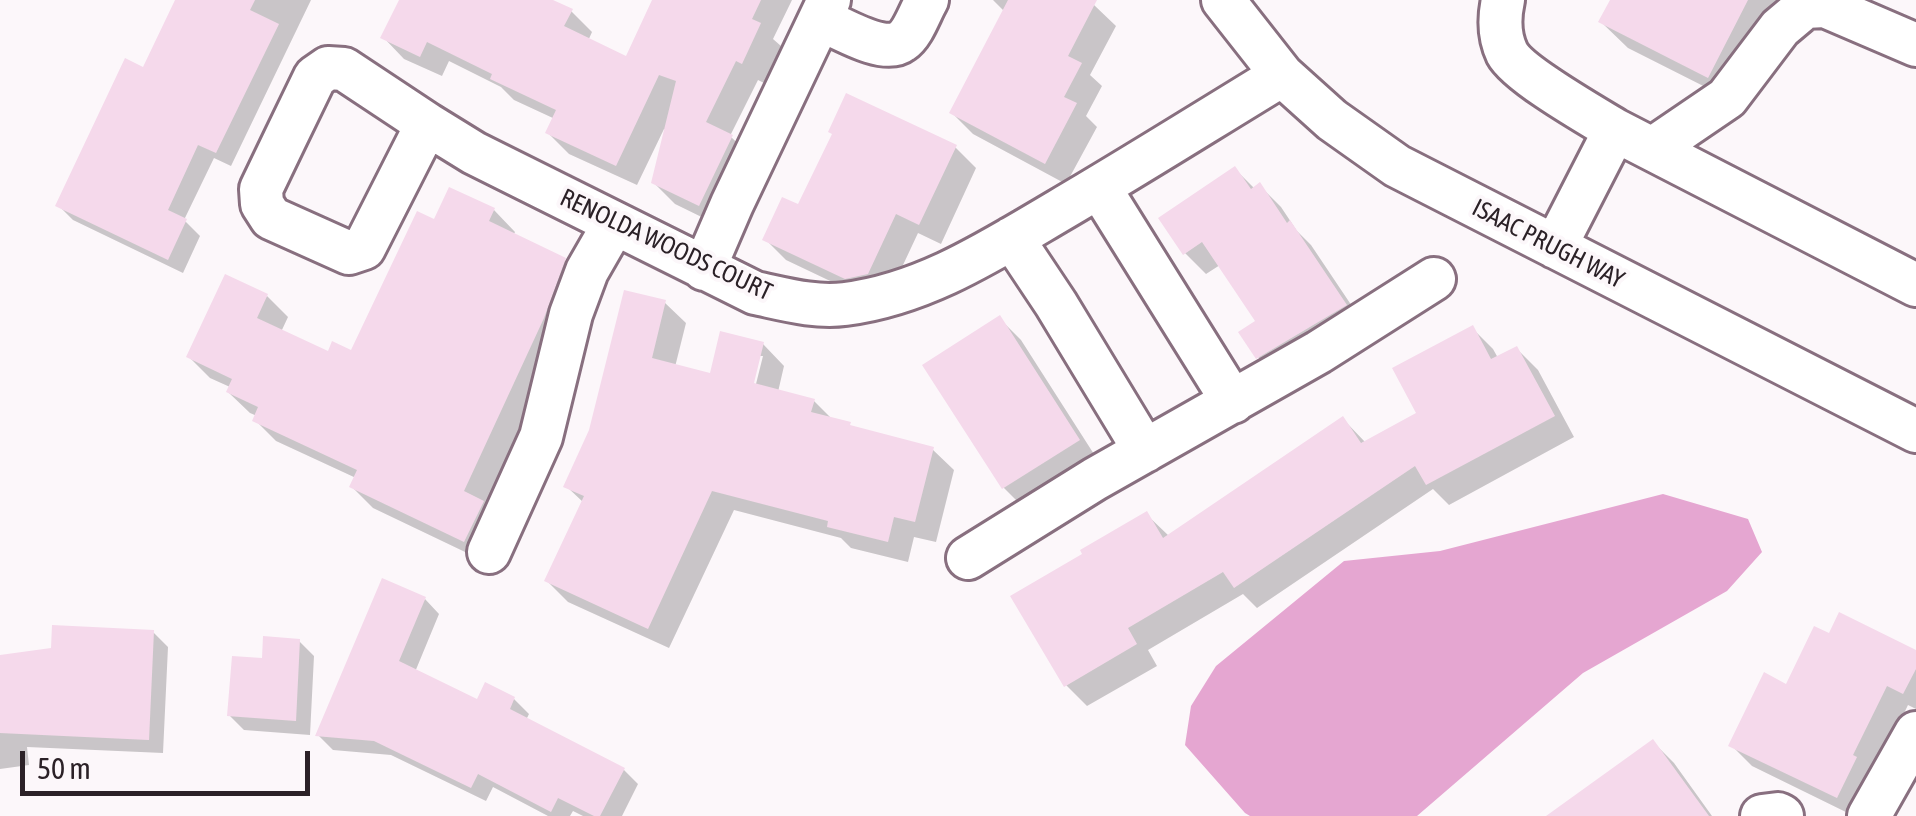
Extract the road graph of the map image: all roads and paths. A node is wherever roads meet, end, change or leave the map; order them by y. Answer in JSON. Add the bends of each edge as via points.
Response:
{"nodes":[{"id":1,"x":927,"y":0,"type":"edge"},
{"id":2,"x":1222,"y":0,"type":"edge"},
{"id":3,"x":1503,"y":0,"type":"edge"},
{"id":4,"x":825,"y":9,"type":"edge"},
{"id":5,"x":1916,"y":44,"type":"edge"},
{"id":6,"x":1282,"y":75,"type":"junction"},
{"id":7,"x":426,"y":124,"type":"dead end"},
{"id":8,"x":1615,"y":130,"type":"junction"},
{"id":9,"x":1652,"y":150,"type":"junction"},
{"id":10,"x":1099,"y":188,"type":"junction"},
{"id":11,"x":614,"y":224,"type":"junction"},
{"id":12,"x":1012,"y":238,"type":"junction"},
{"id":13,"x":1555,"y":247,"type":"junction"},
{"id":14,"x":704,"y":269,"type":"junction"},
{"id":15,"x":1434,"y":279,"type":"dead end"},
{"id":16,"x":1916,"y":286,"type":"edge"},
{"id":17,"x":1233,"y":402,"type":"junction"},
{"id":18,"x":1916,"y":431,"type":"edge"},
{"id":19,"x":1145,"y":451,"type":"junction"},
{"id":20,"x":489,"y":552,"type":"dead end"},
{"id":21,"x":968,"y":558,"type":"dead end"},
{"id":22,"x":1916,"y":732,"type":"edge"},
{"id":23,"x":1762,"y":816,"type":"edge"},
{"id":24,"x":1782,"y":816,"type":"edge"},
{"id":25,"x":1868,"y":816,"type":"edge"}],
"edges":[{"from":1,"to":4,"type":"street","via":[[904,41],[890,47]]},
{"from":2,"to":6,"type":"street","name":"ISAAC PRUGH WAY"},
{"from":3,"to":8,"type":"street","via":[[1499,22],[1508,56]]},
{"from":4,"to":14,"type":"street"},
{"from":5,"to":9,"type":"street","via":[[1825,6],[1805,6],[1726,98]]},
{"from":6,"to":10,"type":"street","name":"RENOLDA WOODS COURT"},
{"from":6,"to":13,"type":"street","name":"ISAAC PRUGH WAY","via":[[1397,166]]},
{"from":7,"to":11,"type":"street","name":"RENOLDA WOODS COURT"},
{"from":8,"to":9,"type":"street"},
{"from":8,"to":13,"type":"street"},
{"from":9,"to":16,"type":"street"},
{"from":10,"to":12,"type":"street","name":"RENOLDA WOODS COURT"},
{"from":10,"to":17,"type":"street"},
{"from":11,"to":14,"type":"street","name":"RENOLDA WOODS COURT"},
{"from":11,"to":20,"type":"street","via":[[587,271],[541,436]]},
{"from":12,"to":14,"type":"street","name":"RENOLDA WOODS COURT","via":[[954,272],[841,305],[755,293]]},
{"from":12,"to":19,"type":"street"},
{"from":13,"to":18,"type":"street","name":"ISAAC PRUGH WAY"},
{"from":15,"to":17,"type":"street"},
{"from":17,"to":19,"type":"street"},
{"from":19,"to":21,"type":"street"},
{"from":22,"to":25,"type":"street"},
{"from":23,"to":24,"type":"street"}]}
